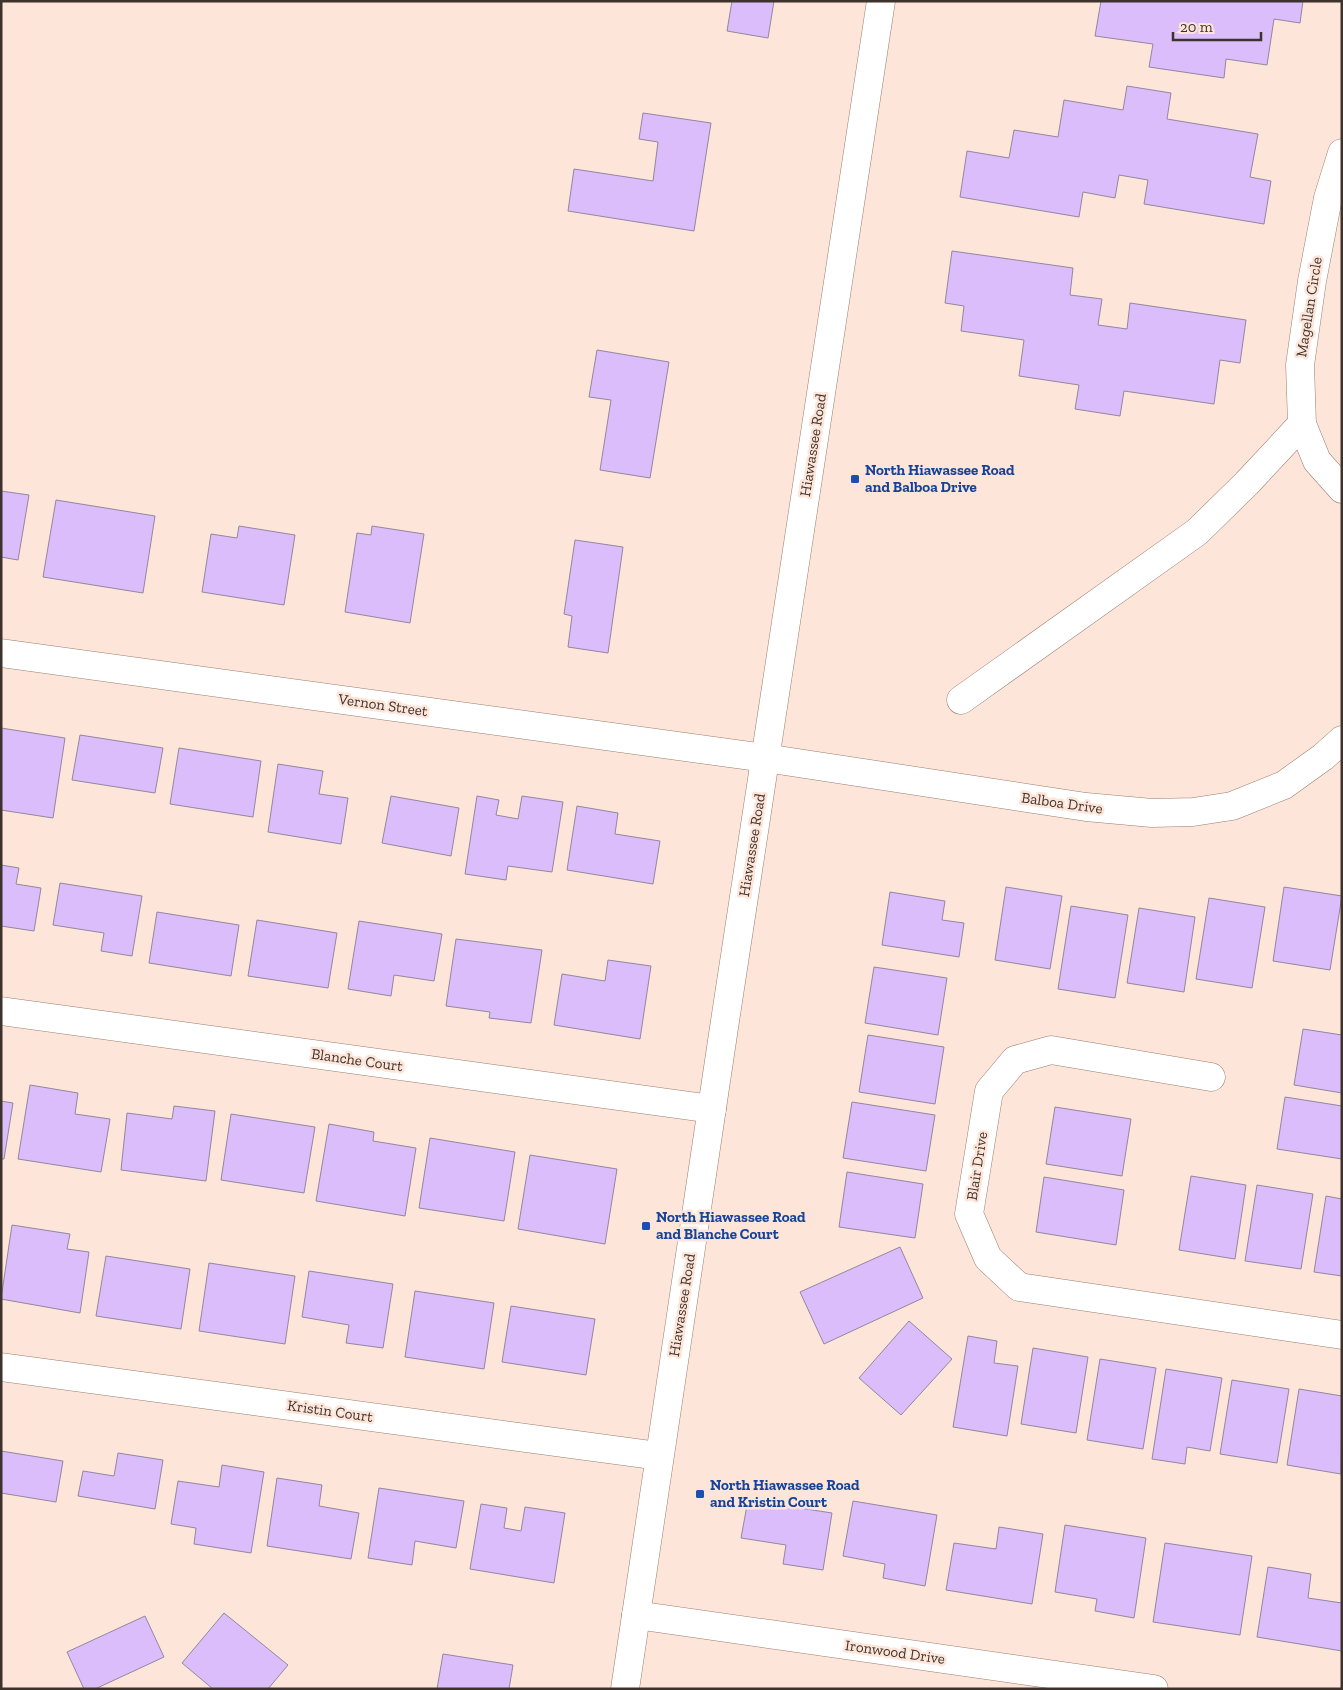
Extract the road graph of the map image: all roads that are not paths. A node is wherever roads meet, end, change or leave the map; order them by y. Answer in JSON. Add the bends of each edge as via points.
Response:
{"nodes":[{"id":1,"x":881,"y":1,"type":"edge"},
{"id":2,"x":1342,"y":153,"type":"edge"},
{"id":3,"x":1302,"y":424,"type":"junction"},
{"id":4,"x":1329,"y":464,"type":"edge"},
{"id":5,"x":1342,"y":489,"type":"edge"},
{"id":6,"x":1,"y":653,"type":"edge"},
{"id":7,"x":961,"y":700,"type":"dead end"},
{"id":8,"x":1342,"y":740,"type":"edge"},
{"id":9,"x":766,"y":758,"type":"junction"},
{"id":10,"x":1,"y":1011,"type":"edge"},
{"id":11,"x":1211,"y":1077,"type":"dead end"},
{"id":12,"x":712,"y":1110,"type":"junction"},
{"id":13,"x":1342,"y":1334,"type":"edge"},
{"id":14,"x":1,"y":1367,"type":"edge"},
{"id":15,"x":659,"y":1456,"type":"junction"},
{"id":16,"x":636,"y":1616,"type":"junction"},
{"id":17,"x":1060,"y":1682,"type":"edge"},
{"id":18,"x":625,"y":1689,"type":"edge"},
{"id":19,"x":1154,"y":1689,"type":"edge"}],
"edges":[{"from":1,"to":9,"type":"street","name":"Hiawassee Road"},
{"from":2,"to":3,"type":"street","name":"Magellan Circle","via":[[1328,198],[1312,280],[1300,365]]},
{"from":3,"to":4,"type":"street","name":"Magellan Circle"},
{"from":3,"to":7,"type":"street","via":[[1197,532]]},
{"from":4,"to":5,"type":"street","name":"Magellan Circle"},
{"from":6,"to":9,"type":"street","name":"Vernon Street"},
{"from":8,"to":9,"type":"street","name":"Balboa Drive","via":[[1284,785],[1232,806],[1193,812],[1152,813],[1086,807]]},
{"from":9,"to":12,"type":"street","name":"Hiawassee Road"},
{"from":10,"to":12,"type":"street","name":"Blanche Court"},
{"from":11,"to":13,"type":"street","name":"Blair Drive","via":[[1051,1050],[1015,1060],[989,1091],[969,1214],[988,1258],[1019,1287]]},
{"from":12,"to":15,"type":"street","name":"Hiawassee Road"},
{"from":14,"to":15,"type":"street","name":"Kristin Court"},
{"from":15,"to":16,"type":"street","name":"Hiawassee Road"},
{"from":16,"to":17,"type":"street","name":"Ironwood Drive"},
{"from":16,"to":18,"type":"street","name":"Hiawassee Road"},
{"from":17,"to":19,"type":"street","name":"Ironwood Drive"}]}
